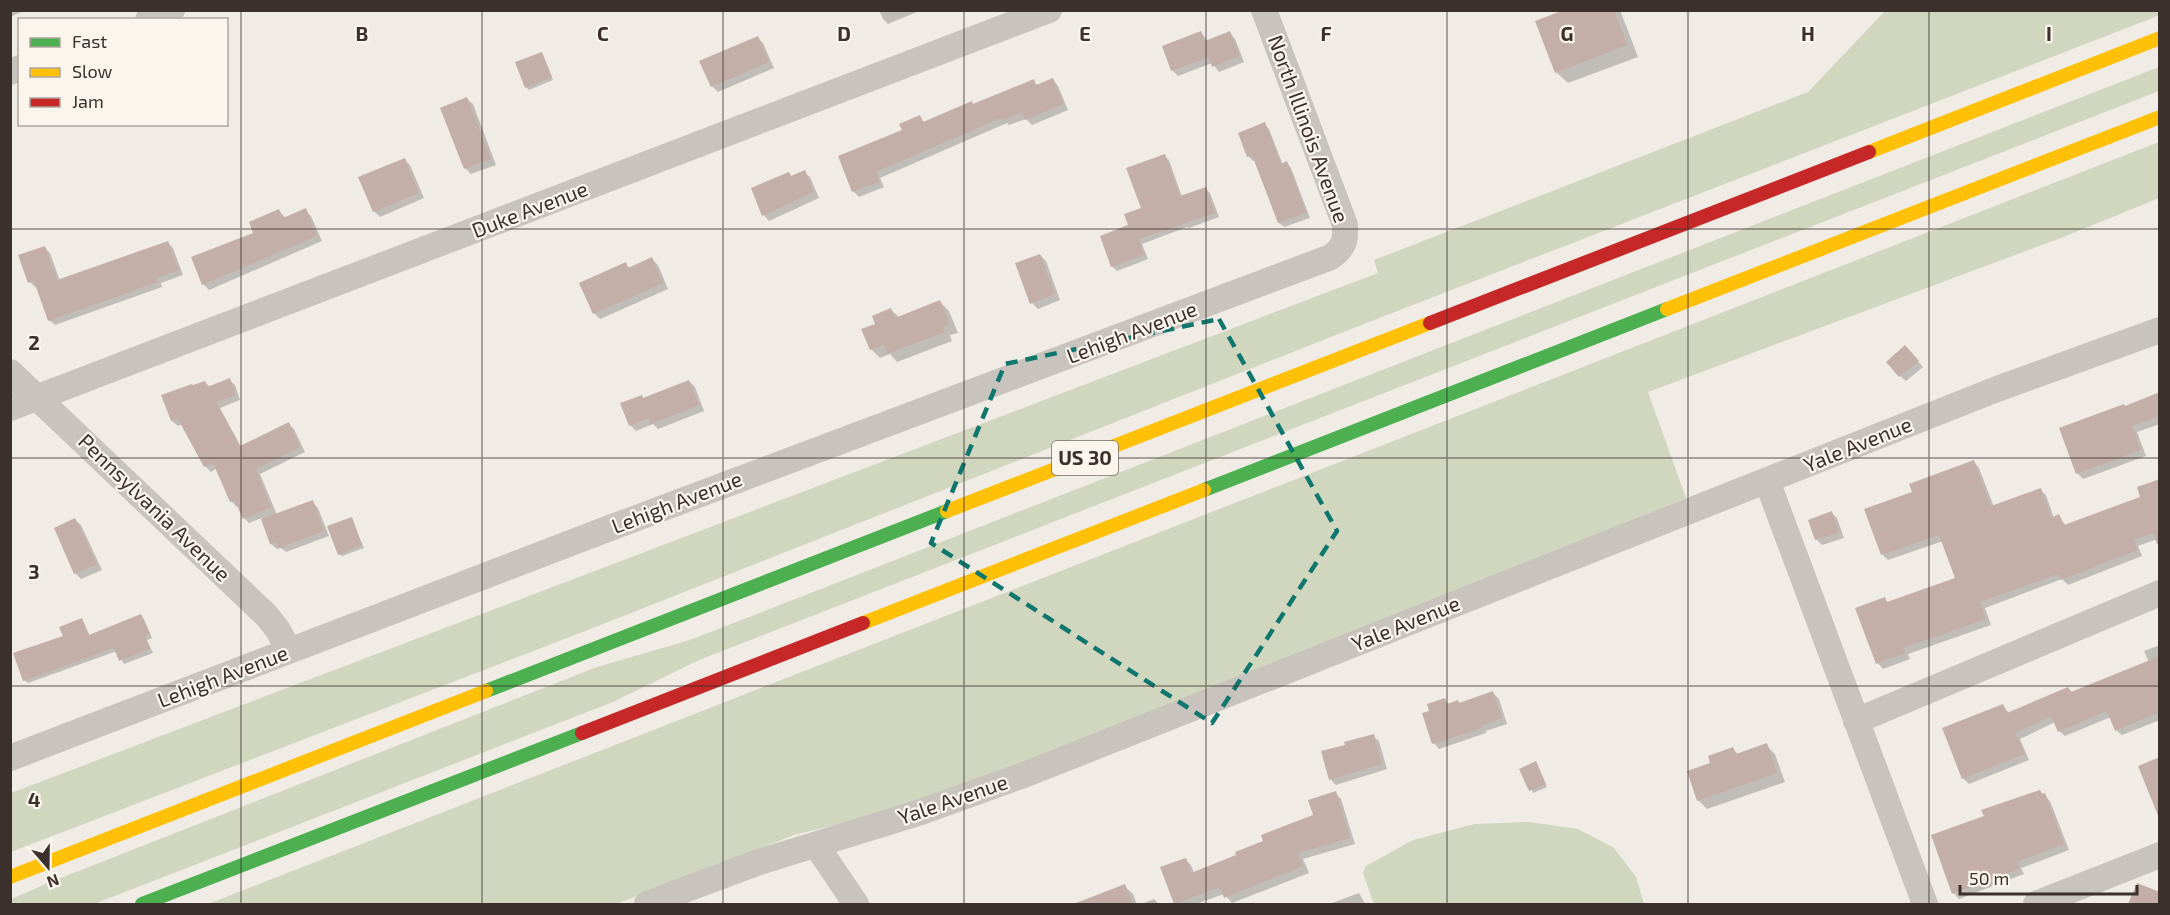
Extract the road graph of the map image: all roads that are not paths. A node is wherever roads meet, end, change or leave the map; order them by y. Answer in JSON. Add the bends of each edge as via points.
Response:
{"nodes":[{"id":1,"x":172,"y":10,"type":"edge"},
{"id":2,"x":1049,"y":10,"type":"edge"},
{"id":3,"x":1264,"y":10,"type":"edge"},
{"id":4,"x":153,"y":18,"type":"edge"},
{"id":5,"x":2160,"y":38,"type":"edge"},
{"id":6,"x":2160,"y":117,"type":"edge"},
{"id":7,"x":1342,"y":249,"type":"joint"},
{"id":8,"x":2160,"y":330,"type":"edge"},
{"id":9,"x":10,"y":372,"type":"edge"},
{"id":10,"x":38,"y":398,"type":"junction"},
{"id":11,"x":10,"y":408,"type":"edge"},
{"id":12,"x":1767,"y":481,"type":"junction"},
{"id":13,"x":2160,"y":594,"type":"edge"},
{"id":14,"x":289,"y":651,"type":"junction"},
{"id":15,"x":1856,"y":721,"type":"junction"},
{"id":16,"x":10,"y":758,"type":"edge"},
{"id":17,"x":816,"y":845,"type":"junction"},
{"id":18,"x":2160,"y":855,"type":"edge"},
{"id":19,"x":10,"y":877,"type":"edge"},
{"id":20,"x":142,"y":904,"type":"edge"},
{"id":21,"x":647,"y":904,"type":"edge"},
{"id":22,"x":856,"y":904,"type":"edge"},
{"id":23,"x":1925,"y":904,"type":"edge"},
{"id":24,"x":2036,"y":904,"type":"edge"}],
"edges":[{"from":1,"to":4,"type":"street"},
{"from":2,"to":10,"type":"street","name":"Duke Avenue"},
{"from":3,"to":7,"type":"street","name":"North Illinois Avenue","via":[[1345,225]]},
{"from":5,"to":19,"type":"highway","number":"US 30"},
{"from":6,"to":20,"type":"highway"},
{"from":7,"to":14,"type":"street","name":"Lehigh Avenue","via":[[1316,263]]},
{"from":8,"to":12,"type":"street","name":"Yale Avenue","via":[[1997,389]]},
{"from":9,"to":10,"type":"street","name":"Pennsylvania Avenue"},
{"from":10,"to":11,"type":"street","name":"Duke Avenue"},
{"from":10,"to":14,"type":"street","name":"Pennsylvania Avenue","via":[[266,615]]},
{"from":12,"to":15,"type":"street"},
{"from":12,"to":17,"type":"street","name":"Yale Avenue","via":[[1070,757],[921,812]]},
{"from":13,"to":15,"type":"street"},
{"from":14,"to":16,"type":"street","name":"Lehigh Avenue"},
{"from":15,"to":23,"type":"street"},
{"from":17,"to":21,"type":"street","name":"Yale Avenue"},
{"from":17,"to":22,"type":"street"},
{"from":18,"to":24,"type":"street"}]}
